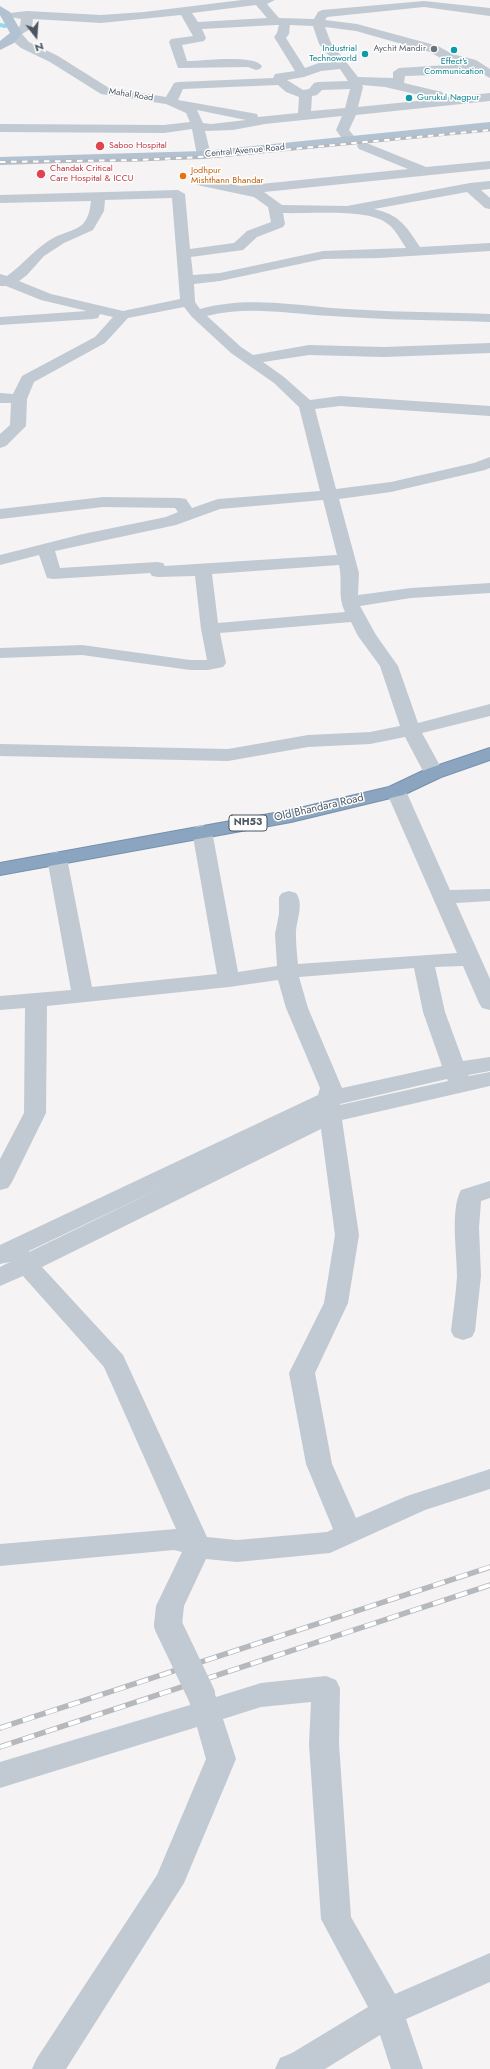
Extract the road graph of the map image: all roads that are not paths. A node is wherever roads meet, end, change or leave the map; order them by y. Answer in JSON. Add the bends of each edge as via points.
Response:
{"nodes":[{"id":1,"x":262,"y":0,"type":"edge"},
{"id":2,"x":317,"y":0,"type":"edge"},
{"id":3,"x":434,"y":0,"type":"edge"},
{"id":4,"x":445,"y":7,"type":"junction"},
{"id":5,"x":184,"y":11,"type":"junction"},
{"id":6,"x":3,"y":12,"type":"edge"},
{"id":7,"x":490,"y":12,"type":"edge"},
{"id":8,"x":27,"y":15,"type":"junction"},
{"id":9,"x":320,"y":19,"type":"junction"},
{"id":10,"x":280,"y":21,"type":"junction"},
{"id":11,"x":195,"y":26,"type":"junction"},
{"id":12,"x":16,"y":33,"type":"junction"},
{"id":13,"x":0,"y":46,"type":"edge"},
{"id":14,"x":182,"y":65,"type":"junction"},
{"id":15,"x":343,"y":65,"type":"junction"},
{"id":16,"x":256,"y":66,"type":"dead end"},
{"id":17,"x":477,"y":66,"type":"junction"},
{"id":18,"x":302,"y":73,"type":"junction"},
{"id":19,"x":490,"y":74,"type":"edge"},
{"id":20,"x":281,"y":81,"type":"junction"},
{"id":21,"x":355,"y":83,"type":"junction"},
{"id":22,"x":385,"y":83,"type":"junction"},
{"id":23,"x":178,"y":86,"type":"junction"},
{"id":24,"x":301,"y":94,"type":"junction"},
{"id":25,"x":490,"y":97,"type":"edge"},
{"id":26,"x":455,"y":100,"type":"junction"},
{"id":27,"x":169,"y":101,"type":"junction"},
{"id":28,"x":351,"y":111,"type":"junction"},
{"id":29,"x":304,"y":116,"type":"junction"},
{"id":30,"x":265,"y":120,"type":"junction"},
{"id":31,"x":196,"y":125,"type":"junction"},
{"id":32,"x":490,"y":126,"type":"edge"},
{"id":33,"x":0,"y":128,"type":"edge"},
{"id":34,"x":490,"y":133,"type":"edge"},
{"id":35,"x":350,"y":141,"type":"junction"},
{"id":36,"x":364,"y":146,"type":"junction"},
{"id":37,"x":205,"y":158,"type":"junction"},
{"id":38,"x":0,"y":161,"type":"edge"},
{"id":39,"x":490,"y":165,"type":"edge"},
{"id":40,"x":0,"y":168,"type":"edge"},
{"id":41,"x":424,"y":171,"type":"junction"},
{"id":42,"x":202,"y":182,"type":"junction"},
{"id":43,"x":490,"y":185,"type":"edge"},
{"id":44,"x":470,"y":187,"type":"junction"},
{"id":45,"x":242,"y":190,"type":"junction"},
{"id":46,"x":178,"y":194,"type":"junction"},
{"id":47,"x":98,"y":196,"type":"junction"},
{"id":48,"x":0,"y":199,"type":"edge"},
{"id":49,"x":490,"y":205,"type":"edge"},
{"id":50,"x":276,"y":209,"type":"junction"},
{"id":51,"x":348,"y":210,"type":"junction"},
{"id":52,"x":490,"y":247,"type":"edge"},
{"id":53,"x":416,"y":252,"type":"junction"},
{"id":54,"x":183,"y":254,"type":"junction"},
{"id":55,"x":186,"y":280,"type":"junction"},
{"id":56,"x":3,"y":281,"type":"edge"},
{"id":57,"x":192,"y":308,"type":"junction"},
{"id":58,"x":119,"y":314,"type":"junction"},
{"id":59,"x":490,"y":318,"type":"edge"},
{"id":60,"x":0,"y":321,"type":"edge"},
{"id":61,"x":490,"y":348,"type":"edge"},
{"id":62,"x":249,"y":360,"type":"junction"},
{"id":63,"x":0,"y":398,"type":"edge"},
{"id":64,"x":19,"y":399,"type":"junction"},
{"id":65,"x":306,"y":405,"type":"junction"},
{"id":66,"x":490,"y":411,"type":"edge"},
{"id":67,"x":0,"y":443,"type":"edge"},
{"id":68,"x":486,"y":466,"type":"edge"},
{"id":69,"x":329,"y":496,"type":"junction"},
{"id":70,"x":0,"y":514,"type":"edge"},
{"id":71,"x":188,"y":514,"type":"junction"},
{"id":72,"x":46,"y":548,"type":"junction"},
{"id":73,"x":346,"y":559,"type":"junction"},
{"id":74,"x":0,"y":560,"type":"edge"},
{"id":75,"x":203,"y":570,"type":"junction"},
{"id":76,"x":490,"y":588,"type":"edge"},
{"id":77,"x":353,"y":609,"type":"junction"},
{"id":78,"x":210,"y":629,"type":"junction"},
{"id":79,"x":0,"y":653,"type":"edge"},
{"id":80,"x":490,"y":710,"type":"edge"},
{"id":81,"x":411,"y":730,"type":"junction"},
{"id":82,"x":0,"y":750,"type":"edge"},
{"id":83,"x":490,"y":754,"type":"edge"},
{"id":84,"x":434,"y":774,"type":"junction"},
{"id":85,"x":396,"y":790,"type":"junction"},
{"id":86,"x":202,"y":831,"type":"junction"},
{"id":87,"x":57,"y":858,"type":"junction"},
{"id":88,"x":0,"y":869,"type":"edge"},
{"id":89,"x":490,"y":894,"type":"edge"},
{"id":90,"x":289,"y":897,"type":"dead end"},
{"id":91,"x":442,"y":897,"type":"junction"},
{"id":92,"x":470,"y":959,"type":"junction"},
{"id":93,"x":423,"y":961,"type":"junction"},
{"id":94,"x":288,"y":971,"type":"junction"},
{"id":95,"x":229,"y":980,"type":"junction"},
{"id":96,"x":83,"y":995,"type":"junction"},
{"id":97,"x":36,"y":1000,"type":"junction"},
{"id":98,"x":0,"y":1003,"type":"edge"},
{"id":99,"x":490,"y":1003,"type":"edge"},
{"id":100,"x":490,"y":1064,"type":"edge"},
{"id":101,"x":458,"y":1078,"type":"junction"},
{"id":102,"x":490,"y":1079,"type":"edge"},
{"id":103,"x":329,"y":1107,"type":"junction"},
{"id":104,"x":0,"y":1182,"type":"edge"},
{"id":105,"x":490,"y":1189,"type":"edge"},
{"id":106,"x":8,"y":1263,"type":"edge"},
{"id":107,"x":462,"y":1331,"type":"dead end"},
{"id":108,"x":490,"y":1479,"type":"edge"},
{"id":109,"x":349,"y":1534,"type":"junction"},
{"id":110,"x":198,"y":1547,"type":"junction"},
{"id":111,"x":0,"y":1555,"type":"edge"},
{"id":112,"x":204,"y":1703,"type":"junction"},
{"id":113,"x":0,"y":1775,"type":"edge"},
{"id":114,"x":490,"y":1967,"type":"edge"},
{"id":115,"x":388,"y":2012,"type":"junction"},
{"id":116,"x":48,"y":2069,"type":"edge"},
{"id":117,"x":291,"y":2069,"type":"edge"},
{"id":118,"x":407,"y":2069,"type":"edge"}],
"edges":[{"from":1,"to":5,"type":"street"},
{"from":1,"to":10,"type":"street"},
{"from":2,"to":9,"type":"street"},
{"from":3,"to":4,"type":"street"},
{"from":4,"to":7,"type":"street"},
{"from":4,"to":9,"type":"street","via":[[424,4]]},
{"from":5,"to":8,"type":"street","via":[[101,19]]},
{"from":5,"to":11,"type":"street"},
{"from":6,"to":8,"type":"street"},
{"from":6,"to":12,"type":"main road"},
{"from":8,"to":12,"type":"street","via":[[26,28]]},
{"from":9,"to":10,"type":"street"},
{"from":9,"to":15,"type":"street","via":[[325,44]]},
{"from":9,"to":17,"type":"street","via":[[394,40],[418,44]]},
{"from":10,"to":11,"type":"street"},
{"from":10,"to":18,"type":"street","via":[[282,43]]},
{"from":11,"to":14,"type":"street","via":[[200,38],[175,42]]},
{"from":12,"to":13,"type":"main road"},
{"from":12,"to":27,"type":"street","name":"Mahal Road","via":[[25,45],[54,59],[106,91]]},
{"from":14,"to":16,"type":"street","via":[[250,63]]},
{"from":14,"to":23,"type":"street","via":[[174,67],[181,83]]},
{"from":15,"to":18,"type":"street","via":[[319,67]]},
{"from":15,"to":21,"type":"street"},
{"from":17,"to":19,"type":"street"},
{"from":17,"to":22,"type":"street","via":[[436,72],[399,72],[399,81]]},
{"from":18,"to":20,"type":"street","via":[[280,77]]},
{"from":20,"to":23,"type":"street"},
{"from":20,"to":24,"type":"street","via":[[294,92]]},
{"from":21,"to":22,"type":"street"},
{"from":21,"to":24,"type":"street","via":[[318,86],[313,92]]},
{"from":21,"to":28,"type":"street"},
{"from":22,"to":26,"type":"street"},
{"from":23,"to":27,"type":"street","via":[[174,97]]},
{"from":24,"to":29,"type":"street","via":[[306,97]]},
{"from":25,"to":26,"type":"street"},
{"from":26,"to":28,"type":"street"},
{"from":27,"to":30,"type":"street"},
{"from":27,"to":31,"type":"street","name":"Mahal Road","via":[[190,110],[196,118]]},
{"from":28,"to":29,"type":"street"},
{"from":28,"to":35,"type":"street","via":[[342,130]]},
{"from":29,"to":30,"type":"street"},
{"from":30,"to":31,"type":"street","via":[[211,128]]},
{"from":31,"to":33,"type":"street","via":[[164,129]]},
{"from":31,"to":37,"type":"street","name":"Mahal Road"},
{"from":32,"to":35,"type":"main road","name":"Central Avenue Road"},
{"from":34,"to":36,"type":"main road"},
{"from":35,"to":37,"type":"main road","name":"Central Avenue Road"},
{"from":36,"to":37,"type":"main road"},
{"from":36,"to":41,"type":"street"},
{"from":37,"to":38,"type":"main road","name":"Central Avenue Road"},
{"from":37,"to":40,"type":"main road","via":[[119,166]]},
{"from":37,"to":42,"type":"street"},
{"from":39,"to":41,"type":"street"},
{"from":41,"to":45,"type":"street"},
{"from":42,"to":45,"type":"street"},
{"from":42,"to":46,"type":"street"},
{"from":43,"to":44,"type":"street"},
{"from":44,"to":49,"type":"street"},
{"from":44,"to":51,"type":"street"},
{"from":45,"to":50,"type":"street","via":[[258,194],[275,205]]},
{"from":46,"to":47,"type":"street"},
{"from":46,"to":54,"type":"street"},
{"from":47,"to":48,"type":"street"},
{"from":47,"to":56,"type":"street","via":[[97,211],[88,228],[59,240],[39,253],[22,272]]},
{"from":50,"to":51,"type":"street"},
{"from":50,"to":54,"type":"street","via":[[278,224],[252,234],[238,247]]},
{"from":51,"to":53,"type":"street","via":[[378,213],[390,218]]},
{"from":52,"to":53,"type":"street"},
{"from":53,"to":55,"type":"street","via":[[322,255],[220,277]]},
{"from":54,"to":55,"type":"street"},
{"from":55,"to":57,"type":"street"},
{"from":56,"to":58,"type":"street","via":[[46,296]]},
{"from":57,"to":58,"type":"street"},
{"from":57,"to":59,"type":"street","via":[[297,308],[331,312]]},
{"from":57,"to":62,"type":"street"},
{"from":58,"to":60,"type":"street"},
{"from":58,"to":64,"type":"street","via":[[100,340],[27,379]]},
{"from":61,"to":62,"type":"street","via":[[384,352],[309,350]]},
{"from":62,"to":65,"type":"street","via":[[279,380]]},
{"from":63,"to":64,"type":"street"},
{"from":64,"to":67,"type":"street","via":[[18,426]]},
{"from":65,"to":66,"type":"street","via":[[340,401]]},
{"from":65,"to":69,"type":"street"},
{"from":68,"to":69,"type":"street","via":[[391,487]]},
{"from":69,"to":71,"type":"street","via":[[218,504]]},
{"from":69,"to":73,"type":"street"},
{"from":70,"to":71,"type":"street","via":[[103,502],[138,502],[180,503]]},
{"from":71,"to":72,"type":"street","via":[[170,521]]},
{"from":72,"to":74,"type":"street"},
{"from":72,"to":75,"type":"street","via":[[54,574],[156,567],[158,572]]},
{"from":73,"to":75,"type":"street"},
{"from":73,"to":77,"type":"street","via":[[350,573]]},
{"from":75,"to":78,"type":"street"},
{"from":76,"to":77,"type":"street","via":[[411,593]]},
{"from":77,"to":78,"type":"street"},
{"from":77,"to":81,"type":"street","via":[[367,636],[389,666]]},
{"from":78,"to":79,"type":"street","via":[[217,664],[208,666],[82,650]]},
{"from":80,"to":81,"type":"street"},
{"from":81,"to":82,"type":"street","via":[[370,738],[308,740],[228,755]]},
{"from":81,"to":84,"type":"street"},
{"from":83,"to":84,"type":"highway","name":"Old Bhandara Road","number":"NH53"},
{"from":84,"to":85,"type":"highway","name":"Old Bhandara Road","number":"NH53"},
{"from":85,"to":86,"type":"highway","name":"Old Bhandara Road","number":"NH53","via":[[291,816]]},
{"from":85,"to":91,"type":"street"},
{"from":86,"to":87,"type":"highway","name":"Old Bhandara Road","number":"NH53"},
{"from":86,"to":95,"type":"street"},
{"from":87,"to":88,"type":"highway","name":"Old Bhandara Road","number":"NH53"},
{"from":87,"to":96,"type":"street"},
{"from":89,"to":91,"type":"street"},
{"from":90,"to":94,"type":"street","via":[[285,934]]},
{"from":91,"to":92,"type":"street"},
{"from":92,"to":93,"type":"street"},
{"from":92,"to":99,"type":"street"},
{"from":93,"to":94,"type":"street","via":[[380,962]]},
{"from":93,"to":101,"type":"street","via":[[434,1012]]},
{"from":94,"to":95,"type":"street"},
{"from":94,"to":103,"type":"street","via":[[297,1008],[331,1088]]},
{"from":95,"to":96,"type":"street"},
{"from":96,"to":97,"type":"street"},
{"from":97,"to":98,"type":"street"},
{"from":97,"to":104,"type":"street","via":[[35,1113]]},
{"from":100,"to":101,"type":"street"},
{"from":101,"to":102,"type":"street"},
{"from":101,"to":103,"type":"street"},
{"from":103,"to":106,"type":"street"},
{"from":103,"to":109,"type":"street","via":[[347,1235],[336,1303],[302,1373],[319,1464]]},
{"from":105,"to":107,"type":"street","via":[[469,1196],[469,1276]]},
{"from":106,"to":110,"type":"street","via":[[114,1362]]},
{"from":108,"to":109,"type":"street","via":[[416,1502]]},
{"from":109,"to":110,"type":"street","via":[[330,1542],[245,1550]]},
{"from":110,"to":111,"type":"street","via":[[174,1539]]},
{"from":110,"to":112,"type":"street","bridge":true,"via":[[170,1606],[168,1625]]},
{"from":112,"to":113,"type":"street"},
{"from":112,"to":115,"type":"street","via":[[326,1688],[324,1744],[336,1919]]},
{"from":112,"to":116,"type":"street","via":[[221,1758],[170,1883]]},
{"from":114,"to":115,"type":"street"},
{"from":115,"to":117,"type":"street","via":[[299,2067]]},
{"from":115,"to":118,"type":"street"}]}
